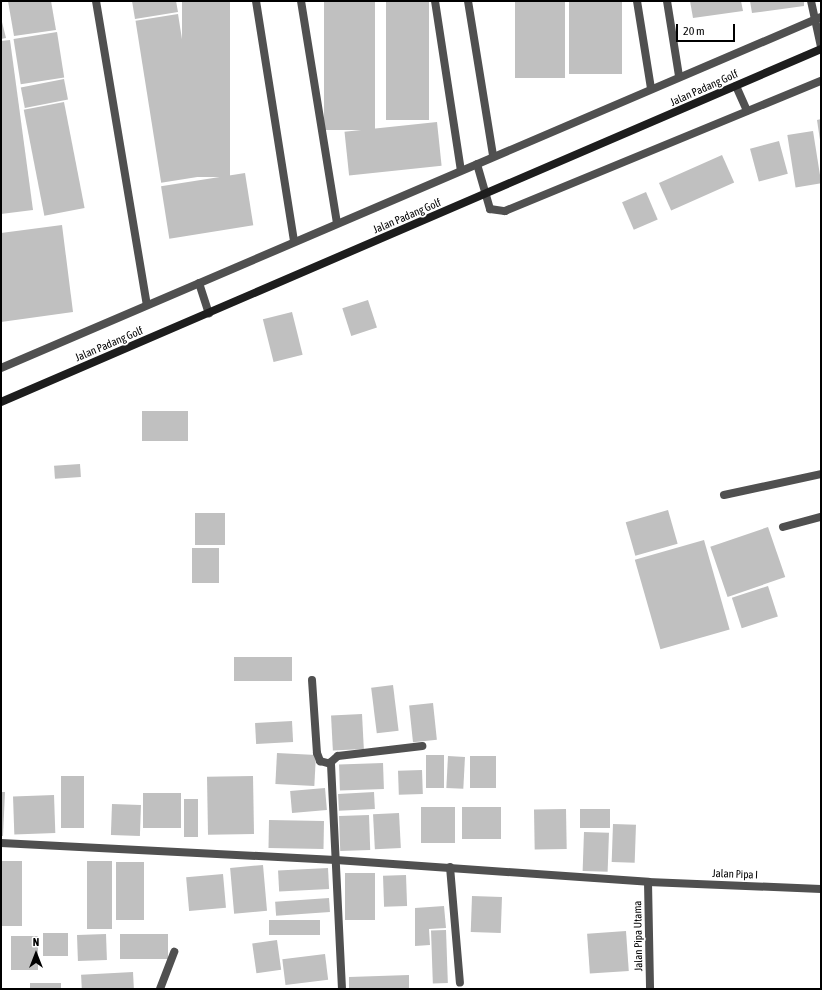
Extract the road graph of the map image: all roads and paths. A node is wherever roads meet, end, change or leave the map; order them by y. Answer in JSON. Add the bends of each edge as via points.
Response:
{"nodes":[{"id":1,"x":96,"y":1,"type":"edge"},
{"id":2,"x":256,"y":1,"type":"edge"},
{"id":3,"x":300,"y":1,"type":"edge"},
{"id":4,"x":435,"y":1,"type":"edge"},
{"id":5,"x":468,"y":1,"type":"edge"},
{"id":6,"x":637,"y":1,"type":"edge"},
{"id":7,"x":667,"y":1,"type":"edge"},
{"id":8,"x":811,"y":1,"type":"edge"},
{"id":9,"x":818,"y":18,"type":"edge"},
{"id":10,"x":821,"y":48,"type":"edge"},
{"id":11,"x":679,"y":76,"type":"junction"},
{"id":12,"x":821,"y":81,"type":"edge"},
{"id":13,"x":736,"y":86,"type":"junction"},
{"id":14,"x":651,"y":88,"type":"junction"},
{"id":15,"x":746,"y":111,"type":"junction"},
{"id":16,"x":493,"y":156,"type":"junction"},
{"id":17,"x":477,"y":164,"type":"junction"},
{"id":18,"x":461,"y":170,"type":"junction"},
{"id":19,"x":485,"y":195,"type":"junction"},
{"id":20,"x":337,"y":223,"type":"junction"},
{"id":21,"x":294,"y":241,"type":"junction"},
{"id":22,"x":199,"y":283,"type":"junction"},
{"id":23,"x":147,"y":305,"type":"junction"},
{"id":24,"x":209,"y":313,"type":"junction"},
{"id":25,"x":1,"y":368,"type":"edge"},
{"id":26,"x":1,"y":402,"type":"edge"},
{"id":27,"x":821,"y":474,"type":"edge"},
{"id":28,"x":724,"y":495,"type":"dead end"},
{"id":29,"x":821,"y":517,"type":"edge"},
{"id":30,"x":783,"y":527,"type":"dead end"},
{"id":31,"x":312,"y":680,"type":"dead end"},
{"id":32,"x":422,"y":746,"type":"dead end"},
{"id":33,"x":330,"y":764,"type":"junction"},
{"id":34,"x":1,"y":843,"type":"edge"},
{"id":35,"x":336,"y":860,"type":"junction"},
{"id":36,"x":450,"y":867,"type":"junction"},
{"id":37,"x":648,"y":882,"type":"junction"},
{"id":38,"x":821,"y":888,"type":"edge"},
{"id":39,"x":174,"y":952,"type":"dead end"},
{"id":40,"x":460,"y":983,"type":"dead end"},
{"id":41,"x":160,"y":989,"type":"edge"},
{"id":42,"x":342,"y":989,"type":"edge"},
{"id":43,"x":650,"y":989,"type":"edge"}],
"edges":[{"from":1,"to":23,"type":"street"},
{"from":2,"to":21,"type":"street"},
{"from":3,"to":20,"type":"street"},
{"from":4,"to":18,"type":"street"},
{"from":5,"to":16,"type":"street"},
{"from":6,"to":14,"type":"street"},
{"from":7,"to":11,"type":"street"},
{"from":8,"to":9,"type":"street"},
{"from":9,"to":10,"type":"street"},
{"from":9,"to":11,"type":"street"},
{"from":10,"to":13,"type":"street","name":"Jalan Padang Golf"},
{"from":11,"to":14,"type":"street"},
{"from":12,"to":15,"type":"street"},
{"from":13,"to":15,"type":"street"},
{"from":13,"to":19,"type":"street","name":"Jalan Padang Golf"},
{"from":14,"to":16,"type":"street"},
{"from":15,"to":19,"type":"street","via":[[504,211],[490,209]]},
{"from":16,"to":17,"type":"street"},
{"from":17,"to":18,"type":"street"},
{"from":17,"to":19,"type":"street"},
{"from":18,"to":20,"type":"street"},
{"from":19,"to":24,"type":"street","name":"Jalan Padang Golf"},
{"from":20,"to":21,"type":"street"},
{"from":21,"to":22,"type":"street"},
{"from":22,"to":23,"type":"street"},
{"from":22,"to":24,"type":"street"},
{"from":23,"to":25,"type":"street"},
{"from":24,"to":26,"type":"street","name":"Jalan Padang Golf"},
{"from":27,"to":28,"type":"street"},
{"from":29,"to":30,"type":"street"},
{"from":31,"to":33,"type":"street","via":[[317,753],[320,761]]},
{"from":32,"to":33,"type":"street","via":[[338,756]]},
{"from":33,"to":35,"type":"street"},
{"from":34,"to":35,"type":"street","name":"Jalan Pipa I"},
{"from":35,"to":36,"type":"street","name":"Jalan Pipa I"},
{"from":35,"to":42,"type":"street"},
{"from":36,"to":37,"type":"street","name":"Jalan Pipa I"},
{"from":36,"to":40,"type":"street"},
{"from":37,"to":38,"type":"street","name":"Jalan Pipa I"},
{"from":37,"to":43,"type":"street","name":"Jalan Pipa Utama"},
{"from":39,"to":41,"type":"street"}]}
